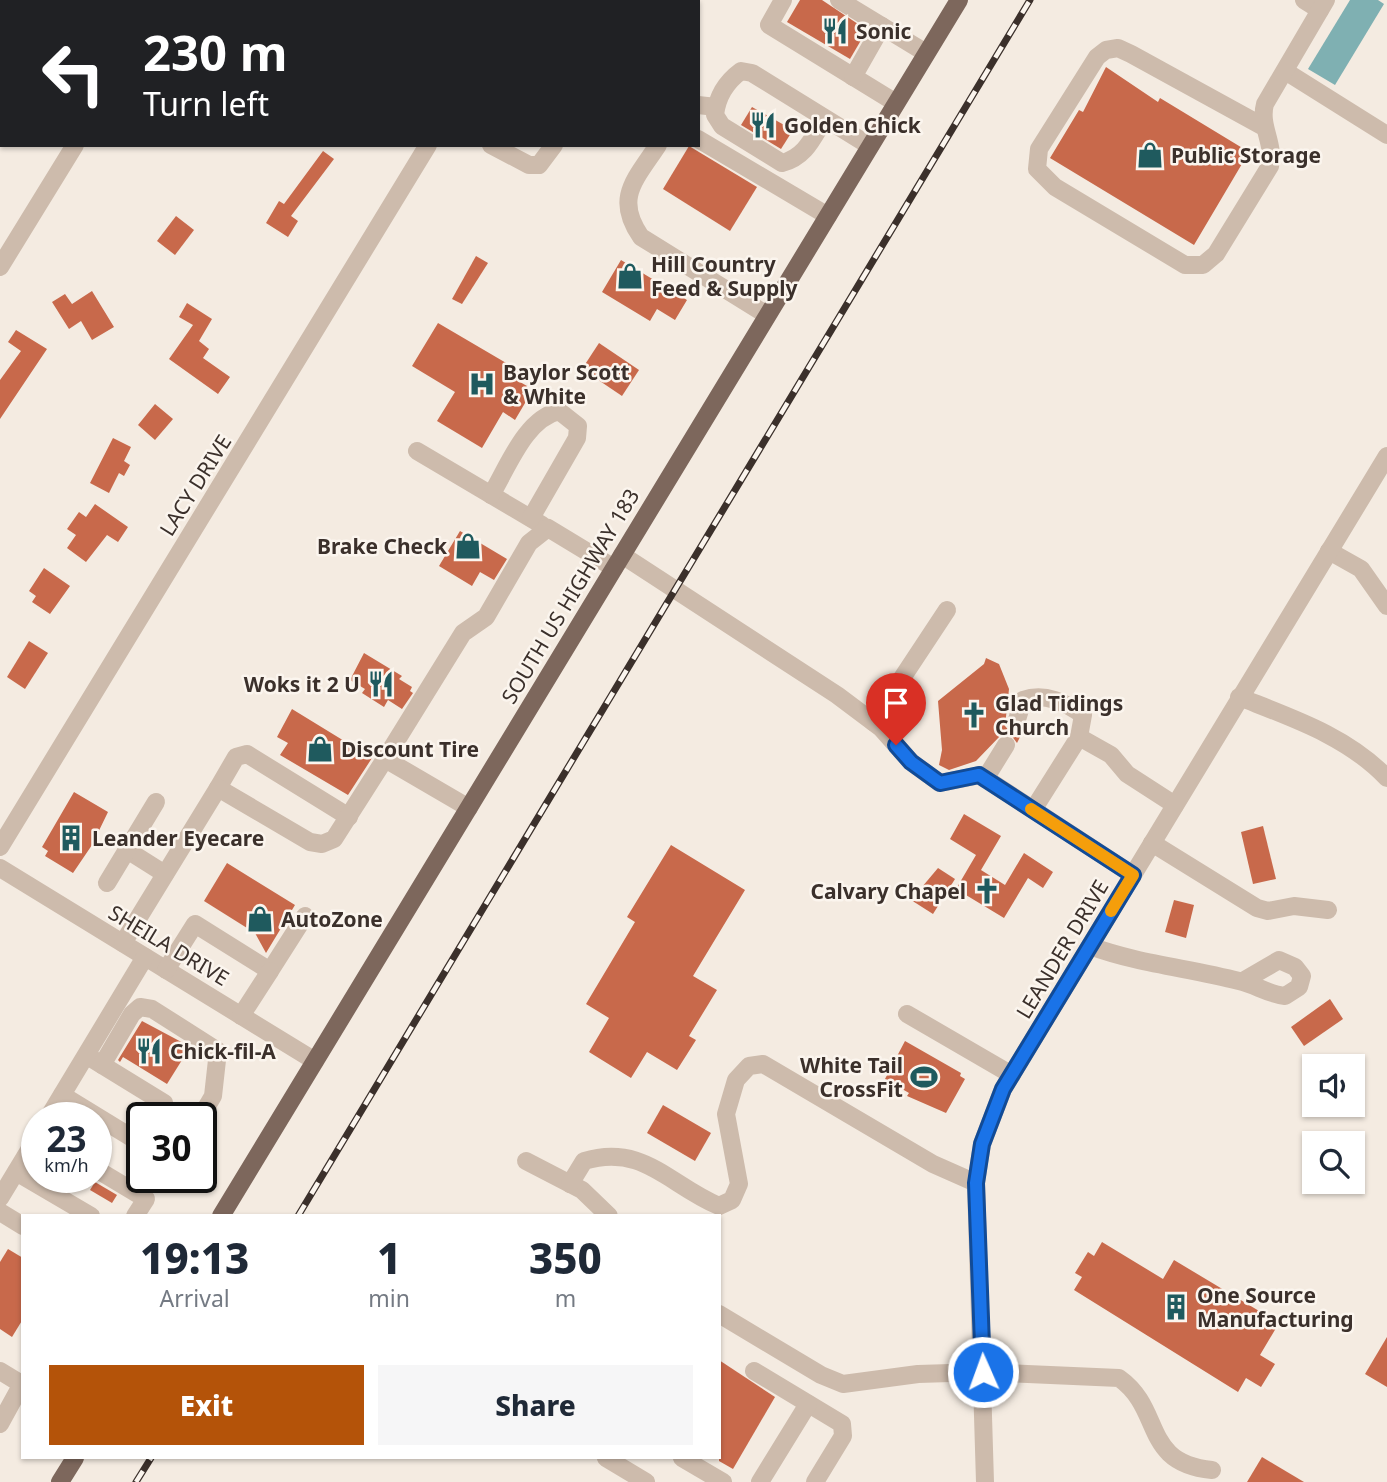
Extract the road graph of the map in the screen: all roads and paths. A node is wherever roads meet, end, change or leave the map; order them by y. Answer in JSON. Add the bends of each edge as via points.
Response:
{"nodes":[{"id":1,"x":783,"y":0,"type":"edge"},
{"id":2,"x":839,"y":0,"type":"edge"},
{"id":3,"x":959,"y":0,"type":"edge"},
{"id":4,"x":1304,"y":0,"type":"edge"},
{"id":5,"x":1323,"y":5,"type":"edge"},
{"id":6,"x":881,"y":26,"type":"junction"},
{"id":7,"x":926,"y":53,"type":"junction"},
{"id":8,"x":1284,"y":71,"type":"junction"},
{"id":9,"x":853,"y":77,"type":"junction"},
{"id":10,"x":896,"y":103,"type":"junction"},
{"id":11,"x":707,"y":106,"type":"edge"},
{"id":12,"x":825,"y":118,"type":"junction"},
{"id":13,"x":1264,"y":127,"type":"junction"},
{"id":14,"x":1387,"y":135,"type":"edge"},
{"id":15,"x":700,"y":140,"type":"edge"},
{"id":16,"x":870,"y":146,"type":"junction"},
{"id":17,"x":74,"y":147,"type":"edge"},
{"id":18,"x":427,"y":147,"type":"edge"},
{"id":19,"x":495,"y":147,"type":"edge"},
{"id":20,"x":552,"y":147,"type":"edge"},
{"id":21,"x":657,"y":147,"type":"edge"},
{"id":22,"x":828,"y":216,"type":"junction"},
{"id":23,"x":0,"y":267,"type":"edge"},
{"id":24,"x":767,"y":315,"type":"junction"},
{"id":25,"x":417,"y":451,"type":"dead end"},
{"id":26,"x":1387,"y":456,"type":"edge"},
{"id":27,"x":491,"y":495,"type":"junction"},
{"id":28,"x":531,"y":518,"type":"junction"},
{"id":29,"x":548,"y":528,"type":"junction"},
{"id":30,"x":1329,"y":551,"type":"junction"},
{"id":31,"x":618,"y":561,"type":"junction"},
{"id":32,"x":1387,"y":606,"type":"edge"},
{"id":33,"x":947,"y":610,"type":"dead end"},
{"id":34,"x":1239,"y":697,"type":"junction"},
{"id":35,"x":873,"y":722,"type":"junction"},
{"id":36,"x":1016,"y":723,"type":"dead end"},
{"id":37,"x":1079,"y":737,"type":"junction"},
{"id":38,"x":1006,"y":744,"type":"dead end"},
{"id":39,"x":385,"y":759,"type":"junction"},
{"id":40,"x":1387,"y":778,"type":"edge"},
{"id":41,"x":985,"y":779,"type":"junction"},
{"id":42,"x":218,"y":788,"type":"junction"},
{"id":43,"x":156,"y":802,"type":"dead end"},
{"id":44,"x":1175,"y":805,"type":"junction"},
{"id":45,"x":469,"y":808,"type":"junction"},
{"id":46,"x":1033,"y":810,"type":"junction"},
{"id":47,"x":349,"y":817,"type":"junction"},
{"id":48,"x":1152,"y":844,"type":"junction"},
{"id":49,"x":0,"y":847,"type":"edge"},
{"id":50,"x":127,"y":850,"type":"junction"},
{"id":51,"x":0,"y":868,"type":"edge"},
{"id":52,"x":165,"y":874,"type":"junction"},
{"id":53,"x":1133,"y":875,"type":"junction"},
{"id":54,"x":107,"y":883,"type":"dead end"},
{"id":55,"x":1328,"y":910,"type":"dead end"},
{"id":56,"x":305,"y":916,"type":"dead end"},
{"id":57,"x":122,"y":943,"type":"junction"},
{"id":58,"x":1090,"y":946,"type":"junction"},
{"id":59,"x":145,"y":957,"type":"junction"},
{"id":60,"x":166,"y":970,"type":"junction"},
{"id":61,"x":270,"y":971,"type":"junction"},
{"id":62,"x":1243,"y":981,"type":"dead end"},
{"id":63,"x":907,"y":1014,"type":"dead end"},
{"id":64,"x":241,"y":1016,"type":"junction"},
{"id":65,"x":86,"y":1055,"type":"junction"},
{"id":66,"x":315,"y":1060,"type":"junction"},
{"id":67,"x":102,"y":1065,"type":"junction"},
{"id":68,"x":1012,"y":1075,"type":"junction"},
{"id":69,"x":62,"y":1096,"type":"junction"},
{"id":70,"x":58,"y":1102,"type":"edge"},
{"id":71,"x":162,"y":1102,"type":"edge"},
{"id":72,"x":209,"y":1102,"type":"edge"},
{"id":73,"x":126,"y":1134,"type":"edge"},
{"id":74,"x":526,"y":1161,"type":"dead end"},
{"id":75,"x":21,"y":1164,"type":"edge"},
{"id":76,"x":16,"y":1172,"type":"junction"},
{"id":77,"x":21,"y":1174,"type":"edge"},
{"id":78,"x":112,"y":1179,"type":"edge"},
{"id":79,"x":976,"y":1183,"type":"junction"},
{"id":80,"x":570,"y":1184,"type":"junction"},
{"id":81,"x":57,"y":1193,"type":"edge"},
{"id":82,"x":0,"y":1198,"type":"edge"},
{"id":83,"x":0,"y":1212,"type":"edge"},
{"id":84,"x":88,"y":1214,"type":"edge"},
{"id":85,"x":136,"y":1214,"type":"edge"},
{"id":86,"x":222,"y":1214,"type":"edge"},
{"id":87,"x":607,"y":1214,"type":"edge"},
{"id":88,"x":21,"y":1225,"type":"edge"},
{"id":89,"x":721,"y":1315,"type":"edge"},
{"id":90,"x":0,"y":1371,"type":"edge"},
{"id":91,"x":754,"y":1371,"type":"dead end"},
{"id":92,"x":983,"y":1372,"type":"junction"},
{"id":93,"x":17,"y":1391,"type":"edge"},
{"id":94,"x":808,"y":1404,"type":"junction"},
{"id":95,"x":0,"y":1423,"type":"edge"},
{"id":96,"x":74,"y":1459,"type":"edge"},
{"id":97,"x":608,"y":1459,"type":"edge"},
{"id":98,"x":684,"y":1459,"type":"edge"},
{"id":99,"x":1212,"y":1470,"type":"dead end"},
{"id":100,"x":61,"y":1482,"type":"edge"},
{"id":101,"x":646,"y":1482,"type":"edge"},
{"id":102,"x":723,"y":1482,"type":"edge"},
{"id":103,"x":760,"y":1482,"type":"edge"},
{"id":104,"x":815,"y":1482,"type":"edge"},
{"id":105,"x":985,"y":1482,"type":"edge"}],
"edges":[{"from":1,"to":9,"type":"street","via":[[769,25]]},
{"from":2,"to":6,"type":"street"},
{"from":3,"to":7,"type":"main road","name":"SOUTH US HIGHWAY 183"},
{"from":4,"to":5,"type":"street"},
{"from":5,"to":8,"type":"street"},
{"from":6,"to":7,"type":"street"},
{"from":6,"to":9,"type":"street"},
{"from":7,"to":10,"type":"main road","name":"SOUTH US HIGHWAY 183"},
{"from":8,"to":13,"type":"street","via":[[1265,104]]},
{"from":8,"to":14,"type":"street"},
{"from":9,"to":10,"type":"street"},
{"from":10,"to":16,"type":"main road","name":"SOUTH US HIGHWAY 183"},
{"from":11,"to":12,"type":"street","via":[[741,71],[752,73]]},
{"from":11,"to":12,"type":"street","via":[[722,126],[782,163],[804,152]]},
{"from":12,"to":16,"type":"street"},
{"from":13,"to":13,"type":"street","via":[[1273,155],[1270,166],[1216,254],[1195,268],[1055,187],[1037,169],[1039,149],[1088,69],[1106,50],[1118,48],[1131,54]]},
{"from":15,"to":22,"type":"street"},
{"from":16,"to":22,"type":"main road","name":"SOUTH US HIGHWAY 183"},
{"from":17,"to":23,"type":"street"},
{"from":18,"to":49,"type":"street","name":"LACY DRIVE"},
{"from":19,"to":20,"type":"street","via":[[529,164],[539,164]]},
{"from":21,"to":24,"type":"street","via":[[626,201],[630,221],[641,237]]},
{"from":22,"to":24,"type":"main road","name":"SOUTH US HIGHWAY 183"},
{"from":24,"to":31,"type":"main road","name":"SOUTH US HIGHWAY 183"},
{"from":25,"to":27,"type":"street"},
{"from":26,"to":30,"type":"street","name":"LEANDER DRIVE"},
{"from":27,"to":28,"type":"street"},
{"from":27,"to":28,"type":"street","via":[[531,428],[544,414],[559,411],[578,426],[577,438]]},
{"from":28,"to":29,"type":"street"},
{"from":29,"to":31,"type":"street"},
{"from":29,"to":39,"type":"street","via":[[529,542],[486,617],[463,633]]},
{"from":30,"to":32,"type":"street","via":[[1362,569]]},
{"from":30,"to":34,"type":"street","name":"LEANDER DRIVE"},
{"from":31,"to":35,"type":"street"},
{"from":31,"to":45,"type":"main road","name":"SOUTH US HIGHWAY 183"},
{"from":33,"to":35,"type":"street"},
{"from":34,"to":40,"type":"street","via":[[1344,743]]},
{"from":34,"to":44,"type":"street","name":"LEANDER DRIVE"},
{"from":35,"to":41,"type":"street","via":[[911,762],[940,783],[979,775]]},
{"from":36,"to":37,"type":"street","via":[[1023,699],[1062,701],[1083,716]]},
{"from":37,"to":44,"type":"street","via":[[1111,755],[1127,775]]},
{"from":37,"to":46,"type":"street"},
{"from":38,"to":41,"type":"street"},
{"from":39,"to":45,"type":"street"},
{"from":39,"to":47,"type":"street"},
{"from":41,"to":46,"type":"street"},
{"from":42,"to":47,"type":"street","via":[[310,842],[334,839]]},
{"from":42,"to":47,"type":"street","via":[[236,757],[247,754]]},
{"from":42,"to":52,"type":"street"},
{"from":43,"to":50,"type":"street"},
{"from":44,"to":48,"type":"street","name":"LEANDER DRIVE"},
{"from":45,"to":66,"type":"main road","name":"SOUTH US HIGHWAY 183"},
{"from":46,"to":53,"type":"street"},
{"from":48,"to":53,"type":"street","name":"LEANDER DRIVE"},
{"from":48,"to":55,"type":"street","via":[[1256,908]]},
{"from":50,"to":52,"type":"street"},
{"from":50,"to":54,"type":"street"},
{"from":51,"to":57,"type":"street","name":"SHEILA DRIVE"},
{"from":52,"to":57,"type":"street"},
{"from":53,"to":58,"type":"street","name":"LEANDER DRIVE"},
{"from":56,"to":61,"type":"street"},
{"from":57,"to":59,"type":"street","name":"SHEILA DRIVE"},
{"from":58,"to":62,"type":"street","via":[[1122,958]]},
{"from":58,"to":68,"type":"street","name":"LEANDER DRIVE"},
{"from":59,"to":60,"type":"street","name":"SHEILA DRIVE"},
{"from":59,"to":65,"type":"street"},
{"from":60,"to":61,"type":"street","via":[[195,924]]},
{"from":60,"to":64,"type":"street","name":"SHEILA DRIVE"},
{"from":61,"to":64,"type":"street"},
{"from":63,"to":68,"type":"street"},
{"from":64,"to":66,"type":"street","name":"SHEILA DRIVE"},
{"from":65,"to":67,"type":"street"},
{"from":65,"to":69,"type":"street"},
{"from":66,"to":86,"type":"main road","name":"SOUTH US HIGHWAY 183"},
{"from":67,"to":71,"type":"street"},
{"from":67,"to":72,"type":"street","via":[[132,1014],[140,1007],[152,1009],[218,1051]]},
{"from":68,"to":79,"type":"street","name":"LEANDER DRIVE","via":[[987,1125]]},
{"from":69,"to":70,"type":"street"},
{"from":69,"to":73,"type":"street"},
{"from":74,"to":80,"type":"street"},
{"from":75,"to":76,"type":"street"},
{"from":76,"to":77,"type":"street"},
{"from":76,"to":82,"type":"street"},
{"from":78,"to":85,"type":"street","via":[[146,1199]]},
{"from":79,"to":80,"type":"street","via":[[933,1164],[763,1064],[749,1066],[736,1080],[726,1114],[739,1184],[732,1200],[719,1206],[662,1171],[632,1158],[606,1154],[584,1161]]},
{"from":79,"to":92,"type":"street","name":"LEANDER DRIVE"},
{"from":80,"to":87,"type":"street"},
{"from":81,"to":84,"type":"street"},
{"from":83,"to":88,"type":"street"},
{"from":89,"to":92,"type":"street","via":[[843,1384],[918,1374]]},
{"from":90,"to":93,"type":"street"},
{"from":91,"to":94,"type":"street"},
{"from":92,"to":99,"type":"street","via":[[1119,1378],[1132,1387],[1167,1454],[1189,1468]]},
{"from":92,"to":105,"type":"street","name":"LEANDER DRIVE"},
{"from":93,"to":95,"type":"street"},
{"from":94,"to":103,"type":"street"},
{"from":94,"to":104,"type":"street","via":[[842,1424],[843,1436]]},
{"from":96,"to":100,"type":"main road"},
{"from":97,"to":101,"type":"street"},
{"from":98,"to":102,"type":"street"}]}
